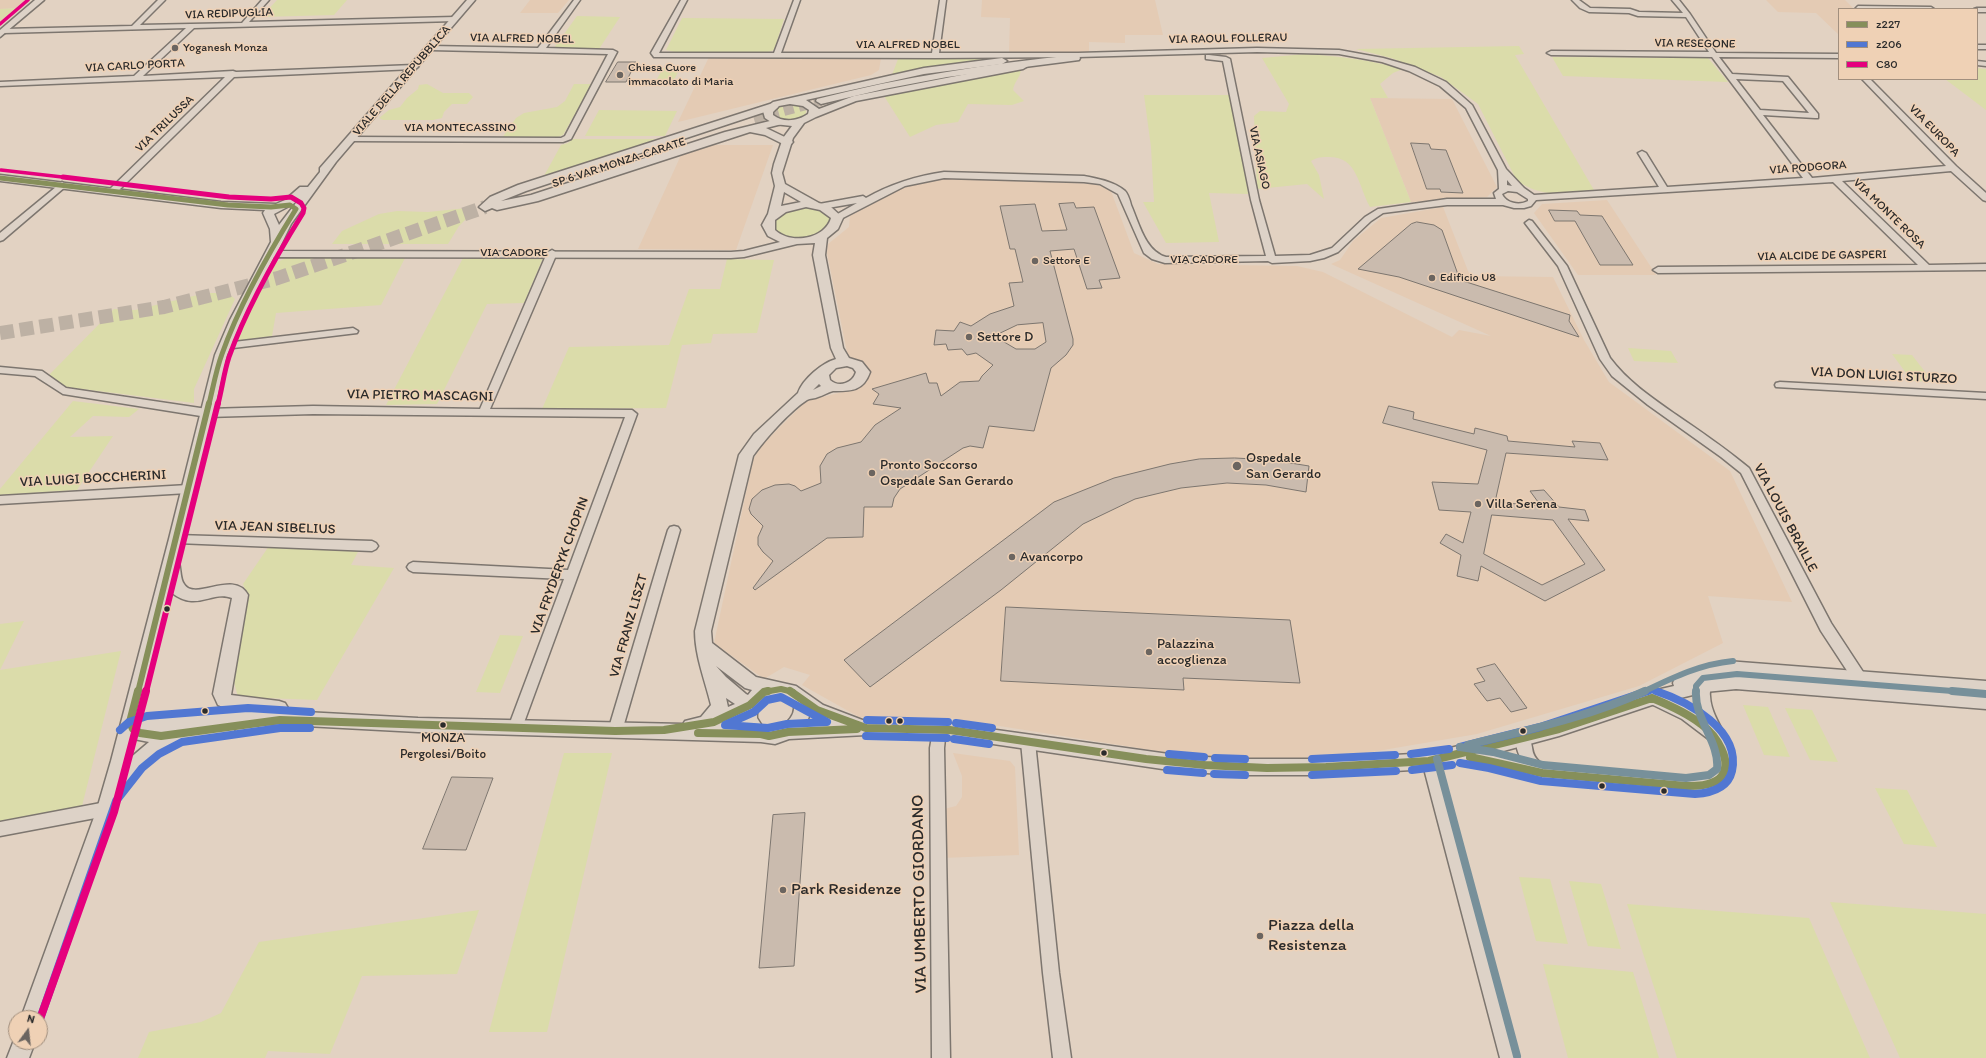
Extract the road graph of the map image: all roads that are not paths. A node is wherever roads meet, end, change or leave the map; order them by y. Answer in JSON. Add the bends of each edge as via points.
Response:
{"nodes":[{"id":1,"x":40,"y":0,"type":"edge"},
{"id":2,"x":162,"y":0,"type":"edge"},
{"id":3,"x":266,"y":0,"type":"edge"},
{"id":4,"x":471,"y":0,"type":"edge"},
{"id":5,"x":577,"y":0,"type":"edge"},
{"id":6,"x":684,"y":0,"type":"edge"},
{"id":7,"x":798,"y":0,"type":"edge"},
{"id":8,"x":943,"y":0,"type":"edge"},
{"id":9,"x":1575,"y":0,"type":"edge"},
{"id":10,"x":1675,"y":0,"type":"edge"},
{"id":11,"x":1857,"y":7,"type":"edge"},
{"id":12,"x":1894,"y":8,"type":"edge"},
{"id":13,"x":1688,"y":15,"type":"junction"},
{"id":14,"x":456,"y":19,"type":"junction"},
{"id":15,"x":244,"y":24,"type":"junction"},
{"id":16,"x":192,"y":26,"type":"junction"},
{"id":17,"x":133,"y":28,"type":"junction"},
{"id":18,"x":2,"y":32,"type":"edge"},
{"id":19,"x":431,"y":48,"type":"junction"},
{"id":20,"x":540,"y":51,"type":"junction"},
{"id":21,"x":1161,"y":53,"type":"junction"},
{"id":22,"x":1551,"y":53,"type":"dead end"},
{"id":23,"x":777,"y":55,"type":"junction"},
{"id":24,"x":1714,"y":55,"type":"junction"},
{"id":25,"x":935,"y":56,"type":"junction"},
{"id":26,"x":1077,"y":56,"type":"junction"},
{"id":27,"x":1113,"y":56,"type":"junction"},
{"id":28,"x":1838,"y":56,"type":"edge"},
{"id":29,"x":1226,"y":59,"type":"joint"},
{"id":30,"x":1037,"y":60,"type":"junction"},
{"id":31,"x":414,"y":67,"type":"junction"},
{"id":32,"x":985,"y":68,"type":"junction"},
{"id":33,"x":233,"y":73,"type":"junction"},
{"id":34,"x":1730,"y":76,"type":"junction"},
{"id":35,"x":136,"y":78,"type":"junction"},
{"id":36,"x":1867,"y":80,"type":"edge"},
{"id":37,"x":0,"y":84,"type":"edge"},
{"id":38,"x":821,"y":100,"type":"tunnel mouth"},
{"id":39,"x":790,"y":101,"type":"junction"},
{"id":40,"x":773,"y":106,"type":"junction"},
{"id":41,"x":1758,"y":112,"type":"junction"},
{"id":42,"x":812,"y":115,"type":"junction"},
{"id":43,"x":754,"y":119,"type":"tunnel mouth"},
{"id":44,"x":780,"y":122,"type":"junction"},
{"id":45,"x":800,"y":122,"type":"junction"},
{"id":46,"x":746,"y":130,"type":"junction"},
{"id":47,"x":568,"y":137,"type":"joint"},
{"id":48,"x":352,"y":139,"type":"junction"},
{"id":49,"x":788,"y":140,"type":"junction"},
{"id":50,"x":1642,"y":153,"type":"dead end"},
{"id":51,"x":332,"y":163,"type":"junction"},
{"id":52,"x":1952,"y":168,"type":"junction"},
{"id":53,"x":1502,"y":170,"type":"junction"},
{"id":54,"x":0,"y":178,"type":"edge"},
{"id":55,"x":1835,"y":179,"type":"junction"},
{"id":56,"x":1809,"y":180,"type":"junction"},
{"id":57,"x":62,"y":185,"type":"junction"},
{"id":58,"x":780,"y":186,"type":"junction"},
{"id":59,"x":1502,"y":189,"type":"junction"},
{"id":60,"x":1520,"y":189,"type":"junction"},
{"id":61,"x":1665,"y":190,"type":"junction"},
{"id":62,"x":113,"y":191,"type":"junction"},
{"id":63,"x":872,"y":197,"type":"junction"},
{"id":64,"x":1986,"y":198,"type":"edge"},
{"id":65,"x":1505,"y":202,"type":"junction"},
{"id":66,"x":1530,"y":202,"type":"junction"},
{"id":67,"x":221,"y":205,"type":"junction"},
{"id":68,"x":1515,"y":205,"type":"junction"},
{"id":69,"x":279,"y":206,"type":"junction"},
{"id":70,"x":820,"y":206,"type":"junction"},
{"id":71,"x":485,"y":207,"type":"junction"},
{"id":72,"x":295,"y":212,"type":"junction"},
{"id":73,"x":773,"y":215,"type":"junction"},
{"id":74,"x":269,"y":217,"type":"junction"},
{"id":75,"x":837,"y":218,"type":"junction"},
{"id":76,"x":1529,"y":223,"type":"junction"},
{"id":77,"x":776,"y":236,"type":"junction"},
{"id":78,"x":822,"y":237,"type":"junction"},
{"id":79,"x":0,"y":238,"type":"edge"},
{"id":80,"x":276,"y":241,"type":"junction"},
{"id":81,"x":801,"y":241,"type":"junction"},
{"id":82,"x":758,"y":251,"type":"junction"},
{"id":83,"x":552,"y":253,"type":"junction"},
{"id":84,"x":270,"y":254,"type":"junction"},
{"id":85,"x":819,"y":255,"type":"junction"},
{"id":86,"x":1272,"y":260,"type":"junction"},
{"id":87,"x":1926,"y":267,"type":"junction"},
{"id":88,"x":1986,"y":267,"type":"edge"},
{"id":89,"x":1658,"y":270,"type":"dead end"},
{"id":90,"x":353,"y":331,"type":"dead end"},
{"id":91,"x":224,"y":346,"type":"junction"},
{"id":92,"x":837,"y":348,"type":"junction"},
{"id":93,"x":844,"y":362,"type":"junction"},
{"id":94,"x":0,"y":370,"type":"edge"},
{"id":95,"x":825,"y":370,"type":"junction"},
{"id":96,"x":1780,"y":385,"type":"dead end"},
{"id":97,"x":832,"y":386,"type":"junction"},
{"id":98,"x":804,"y":395,"type":"junction"},
{"id":99,"x":1986,"y":396,"type":"edge"},
{"id":100,"x":207,"y":413,"type":"junction"},
{"id":101,"x":483,"y":413,"type":"junction"},
{"id":102,"x":632,"y":414,"type":"joint"},
{"id":103,"x":188,"y":489,"type":"junction"},
{"id":104,"x":0,"y":500,"type":"edge"},
{"id":105,"x":674,"y":530,"type":"dead end"},
{"id":106,"x":177,"y":539,"type":"junction"},
{"id":107,"x":372,"y":546,"type":"dead end"},
{"id":108,"x":171,"y":562,"type":"junction"},
{"id":109,"x":413,"y":567,"type":"dead end"},
{"id":110,"x":573,"y":575,"type":"junction"},
{"id":111,"x":703,"y":646,"type":"junction"},
{"id":112,"x":712,"y":672,"type":"junction"},
{"id":113,"x":1704,"y":685,"type":"junction"},
{"id":114,"x":1864,"y":685,"type":"junction"},
{"id":115,"x":1986,"y":688,"type":"edge"},
{"id":116,"x":774,"y":689,"type":"junction"},
{"id":117,"x":798,"y":696,"type":"junction"},
{"id":118,"x":1652,"y":698,"type":"junction"},
{"id":119,"x":1986,"y":702,"type":"edge"},
{"id":120,"x":750,"y":705,"type":"junction"},
{"id":121,"x":314,"y":720,"type":"junction"},
{"id":122,"x":347,"y":722,"type":"junction"},
{"id":123,"x":706,"y":724,"type":"junction"},
{"id":124,"x":134,"y":728,"type":"junction"},
{"id":125,"x":515,"y":728,"type":"junction"},
{"id":126,"x":866,"y":728,"type":"junction"},
{"id":127,"x":939,"y":729,"type":"junction"},
{"id":128,"x":664,"y":730,"type":"junction"},
{"id":129,"x":615,"y":731,"type":"junction"},
{"id":130,"x":788,"y":732,"type":"junction"},
{"id":131,"x":179,"y":734,"type":"junction"},
{"id":132,"x":760,"y":734,"type":"junction"},
{"id":133,"x":1523,"y":739,"type":"junction"},
{"id":134,"x":1028,"y":742,"type":"junction"},
{"id":135,"x":1723,"y":746,"type":"junction"},
{"id":136,"x":1459,"y":755,"type":"junction"},
{"id":137,"x":1429,"y":761,"type":"junction"},
{"id":138,"x":1542,"y":773,"type":"junction"},
{"id":139,"x":108,"y":803,"type":"junction"},
{"id":140,"x":0,"y":829,"type":"edge"},
{"id":141,"x":35,"y":1010,"type":"edge"},
{"id":142,"x":941,"y":1058,"type":"edge"},
{"id":143,"x":1062,"y":1058,"type":"edge"},
{"id":144,"x":1510,"y":1058,"type":"edge"}],
"edges":[{"from":1,"to":18,"type":"street"},
{"from":2,"to":17,"type":"street"},
{"from":3,"to":15,"type":"street"},
{"from":4,"to":14,"type":"street","name":"VIALE DELLA REPUBBLICA"},
{"from":5,"to":20,"type":"street"},
{"from":6,"to":23,"type":"street","name":"VIA ALFRED NOBEL","via":[[655,53]]},
{"from":7,"to":23,"type":"street"},
{"from":8,"to":25,"type":"street"},
{"from":9,"to":13,"type":"street","via":[[1589,10]]},
{"from":10,"to":13,"type":"street"},
{"from":11,"to":12,"type":"street"},
{"from":13,"to":24,"type":"street"},
{"from":14,"to":15,"type":"street","name":"VIA REDIPUGLIA"},
{"from":14,"to":19,"type":"street","name":"VIALE DELLA REPUBBLICA"},
{"from":15,"to":16,"type":"street","name":"VIA REDIPUGLIA"},
{"from":16,"to":17,"type":"street","name":"VIA REDIPUGLIA"},
{"from":16,"to":35,"type":"street"},
{"from":17,"to":18,"type":"street","name":"VIA REDIPUGLIA"},
{"from":19,"to":20,"type":"street","name":"VIA ALFRED NOBEL"},
{"from":19,"to":31,"type":"street","name":"VIALE DELLA REPUBBLICA"},
{"from":20,"to":47,"type":"street","name":"VIA ALFRED NOBEL","via":[[613,52]]},
{"from":21,"to":26,"type":"street","name":"VIA ALFRED NOBEL"},
{"from":21,"to":27,"type":"street","name":"VIA ALFRED NOBEL"},
{"from":21,"to":53,"type":"street","name":"VIA RAOUL FOLLERAU","via":[[1296,50],[1340,52],[1383,60],[1412,69],[1443,84],[1469,107]]},
{"from":22,"to":24,"type":"street","name":"VIA RESEGONE"},
{"from":23,"to":25,"type":"street","name":"VIA ALFRED NOBEL"},
{"from":24,"to":28,"type":"street","name":"VIA RESEGONE"},
{"from":24,"to":34,"type":"street"},
{"from":25,"to":26,"type":"street","name":"VIA ALFRED NOBEL"},
{"from":26,"to":27,"type":"street","name":"VIA ALFRED NOBEL"},
{"from":26,"to":30,"type":"street"},
{"from":26,"to":32,"type":"main road"},
{"from":26,"to":42,"type":"street","via":[[866,96]]},
{"from":27,"to":29,"type":"street","name":"VIA ALFRED NOBEL"},
{"from":29,"to":86,"type":"street","name":"VIA ASIAGO","via":[[1255,200]]},
{"from":30,"to":32,"type":"main road"},
{"from":30,"to":39,"type":"street","via":[[937,69]]},
{"from":31,"to":33,"type":"street","name":"VIA CARLO PORTA"},
{"from":31,"to":48,"type":"street","name":"VIALE DELLA REPUBBLICA"},
{"from":32,"to":38,"type":"main road"},
{"from":33,"to":35,"type":"street","name":"VIA CARLO PORTA"},
{"from":33,"to":62,"type":"street","name":"VIA TRILUSSA"},
{"from":34,"to":41,"type":"street"},
{"from":34,"to":41,"type":"street","via":[[1785,79],[1815,116]]},
{"from":35,"to":37,"type":"street","name":"VIA CARLO PORTA"},
{"from":36,"to":52,"type":"street","name":"VIA EUROPA"},
{"from":39,"to":40,"type":"street"},
{"from":39,"to":42,"type":"street","via":[[810,104],[814,109]]},
{"from":40,"to":44,"type":"street","via":[[768,111],[768,116]]},
{"from":40,"to":71,"type":"main road","via":[[522,188],[494,200]]},
{"from":41,"to":56,"type":"street"},
{"from":42,"to":45,"type":"street"},
{"from":43,"to":71,"type":"main road","name":"SP 6 VAR MONZA-CARATE"},
{"from":44,"to":45,"type":"street"},
{"from":44,"to":46,"type":"main road"},
{"from":44,"to":49,"type":"street"},
{"from":45,"to":49,"type":"street"},
{"from":46,"to":49,"type":"main road","via":[[768,132]]},
{"from":46,"to":71,"type":"main road","via":[[534,198]]},
{"from":47,"to":48,"type":"street","name":"VIA MONTECASSINO","via":[[559,140]]},
{"from":48,"to":51,"type":"street","name":"VIALE DELLA REPUBBLICA"},
{"from":49,"to":58,"type":"street","via":[[777,173]]},
{"from":50,"to":61,"type":"street"},
{"from":51,"to":69,"type":"street","name":"VIALE DELLA REPUBBLICA","via":[[299,195]]},
{"from":51,"to":72,"type":"street","name":"VIALE DELLA REPUBBLICA"},
{"from":52,"to":55,"type":"street","name":"VIA PODGORA"},
{"from":52,"to":64,"type":"street","name":"VIA EUROPA"},
{"from":53,"to":59,"type":"street","name":"VIA RAOUL FOLLERAU"},
{"from":53,"to":60,"type":"street","name":"VIA RAOUL FOLLERAU"},
{"from":54,"to":57,"type":"street"},
{"from":55,"to":56,"type":"street","name":"VIA PODGORA"},
{"from":55,"to":87,"type":"street","name":"VIA MONTE ROSA"},
{"from":56,"to":61,"type":"street","name":"VIA PODGORA"},
{"from":57,"to":62,"type":"street"},
{"from":57,"to":79,"type":"street"},
{"from":58,"to":70,"type":"street"},
{"from":58,"to":73,"type":"street"},
{"from":59,"to":60,"type":"street"},
{"from":59,"to":65,"type":"street","name":"VIA RAOUL FOLLERAU","via":[[1498,196]]},
{"from":60,"to":66,"type":"street","name":"VIA RAOUL FOLLERAU"},
{"from":61,"to":66,"type":"street","name":"VIA PODGORA"},
{"from":62,"to":67,"type":"street"},
{"from":63,"to":70,"type":"street","name":"VIA CADORE"},
{"from":63,"to":75,"type":"street","name":"VIA CADORE"},
{"from":63,"to":86,"type":"street","name":"VIA CADORE","via":[[912,180],[944,175],[1084,179],[1102,182],[1122,193],[1138,232],[1149,253],[1155,257],[1165,260]]},
{"from":65,"to":68,"type":"street","name":"VIA PODGORA"},
{"from":65,"to":86,"type":"street","name":"VIA CADORE","via":[[1467,201],[1388,210],[1374,215],[1335,250],[1321,256]]},
{"from":66,"to":68,"type":"street","name":"VIA PODGORA"},
{"from":66,"to":76,"type":"street","via":[[1527,214]]},
{"from":67,"to":69,"type":"street"},
{"from":67,"to":74,"type":"street"},
{"from":68,"to":76,"type":"street"},
{"from":69,"to":72,"type":"street","via":[[290,205]]},
{"from":69,"to":74,"type":"street","name":"VIALE DELLA REPUBBLICA","via":[[268,213]]},
{"from":70,"to":73,"type":"street","name":"VIA CADORE","via":[[793,206]]},
{"from":70,"to":75,"type":"street","via":[[832,211]]},
{"from":72,"to":74,"type":"street","via":[[280,218]]},
{"from":72,"to":80,"type":"street","name":"VIALE DELLA REPUBBLICA"},
{"from":73,"to":77,"type":"street","via":[[768,226],[770,232]]},
{"from":74,"to":80,"type":"street","via":[[276,228]]},
{"from":75,"to":78,"type":"street","name":"VIA CADORE","via":[[834,228]]},
{"from":76,"to":114,"type":"street","name":"VIA LOUIS BRAILLE","via":[[1562,266],[1606,359],[1616,374],[1652,403],[1726,454],[1745,471],[1826,627]]},
{"from":77,"to":81,"type":"street","name":"VIA CADORE"},
{"from":77,"to":82,"type":"street"},
{"from":78,"to":81,"type":"street","name":"VIA CADORE"},
{"from":78,"to":85,"type":"street"},
{"from":80,"to":84,"type":"street","name":"VIALE DELLA REPUBBLICA"},
{"from":81,"to":82,"type":"street","name":"VIA CADORE"},
{"from":81,"to":85,"type":"street"},
{"from":82,"to":83,"type":"street","name":"VIA CADORE","via":[[731,255]]},
{"from":83,"to":84,"type":"street","name":"VIA CADORE"},
{"from":83,"to":101,"type":"street"},
{"from":84,"to":91,"type":"street","name":"VIALE DELLA REPUBBLICA"},
{"from":85,"to":92,"type":"street"},
{"from":87,"to":88,"type":"street","name":"VIA ALCIDE DE GASPERI"},
{"from":87,"to":89,"type":"street","name":"VIA ALCIDE DE GASPERI"},
{"from":90,"to":91,"type":"street"},
{"from":91,"to":100,"type":"street","name":"VIALE DELLA REPUBBLICA"},
{"from":92,"to":93,"type":"street"},
{"from":92,"to":95,"type":"street","via":[[828,360]]},
{"from":93,"to":95,"type":"street","via":[[834,364]]},
{"from":93,"to":97,"type":"street","via":[[858,365],[863,372],[861,380],[852,386]]},
{"from":94,"to":100,"type":"street","name":"VIA PIETRO MASCAGNI","via":[[38,373],[63,391]]},
{"from":95,"to":97,"type":"street","via":[[823,380]]},
{"from":95,"to":98,"type":"street","via":[[806,388]]},
{"from":96,"to":99,"type":"street","name":"VIA DON LUIGI STURZO"},
{"from":97,"to":98,"type":"street","via":[[815,394]]},
{"from":98,"to":111,"type":"street","via":[[759,437],[746,455],[703,631]]},
{"from":100,"to":101,"type":"street","name":"VIA PIETRO MASCAGNI","via":[[313,410]]},
{"from":100,"to":103,"type":"street","name":"VIALE DELLA REPUBBLICA"},
{"from":101,"to":102,"type":"street","name":"VIA PIETRO MASCAGNI"},
{"from":102,"to":110,"type":"street","name":"VIA FRYDERYK CHOPIN"},
{"from":103,"to":104,"type":"street","name":"VIA LUIGI BOCCHERINI"},
{"from":103,"to":106,"type":"street","name":"VIALE DELLA REPUBBLICA"},
{"from":105,"to":129,"type":"street","name":"VIA FRANZ LISZT"},
{"from":106,"to":107,"type":"street","name":"VIA JEAN SIBELIUS"},
{"from":106,"to":108,"type":"street","name":"VIALE DELLA REPUBBLICA"},
{"from":108,"to":122,"type":"street","via":[[176,587],[187,596],[229,591],[240,595],[222,694],[224,700],[230,703],[306,711]]},
{"from":108,"to":124,"type":"street","name":"VIALE DELLA REPUBBLICA"},
{"from":109,"to":110,"type":"street"},
{"from":110,"to":125,"type":"street","name":"VIA FRYDERYK CHOPIN"},
{"from":111,"to":112,"type":"street"},
{"from":111,"to":116,"type":"street","via":[[751,683]]},
{"from":112,"to":120,"type":"street","via":[[736,697]]},
{"from":112,"to":123,"type":"street","via":[[720,706]]},
{"from":113,"to":114,"type":"street","via":[[1736,682]]},
{"from":113,"to":118,"type":"street"},
{"from":113,"to":135,"type":"street","via":[[1704,700]]},
{"from":114,"to":115,"type":"street"},
{"from":114,"to":118,"type":"street","via":[[1718,669],[1685,680]]},
{"from":114,"to":119,"type":"street"},
{"from":116,"to":117,"type":"street","via":[[787,690]]},
{"from":116,"to":120,"type":"street","via":[[764,692]]},
{"from":117,"to":126,"type":"street","via":[[817,710]]},
{"from":117,"to":130,"type":"street","via":[[802,703],[801,719]]},
{"from":118,"to":133,"type":"street"},
{"from":118,"to":135,"type":"street","via":[[1682,710],[1703,725]]},
{"from":120,"to":123,"type":"street"},
{"from":120,"to":132,"type":"street","via":[[747,713],[748,722]]},
{"from":121,"to":122,"type":"street"},
{"from":121,"to":124,"type":"street","via":[[250,716]]},
{"from":121,"to":131,"type":"street","via":[[280,720]]},
{"from":122,"to":125,"type":"street"},
{"from":123,"to":128,"type":"street"},
{"from":124,"to":131,"type":"street","via":[[140,733],[154,735]]},
{"from":124,"to":139,"type":"street","name":"VIALE DELLA REPUBBLICA"},
{"from":125,"to":129,"type":"street"},
{"from":126,"to":127,"type":"street"},
{"from":126,"to":130,"type":"street"},
{"from":127,"to":134,"type":"street"},
{"from":127,"to":142,"type":"street","name":"VIA UMBERTO GIORDANO","via":[[937,756]]},
{"from":128,"to":129,"type":"street"},
{"from":128,"to":132,"type":"street","via":[[711,734]]},
{"from":130,"to":132,"type":"street","via":[[769,736]]},
{"from":131,"to":139,"type":"street","via":[[142,757]]},
{"from":133,"to":136,"type":"street"},
{"from":133,"to":138,"type":"street","via":[[1528,759]]},
{"from":134,"to":137,"type":"street","via":[[1168,762],[1237,767],[1326,767]]},
{"from":134,"to":143,"type":"street"},
{"from":135,"to":138,"type":"street","via":[[1726,759],[1722,776],[1704,785]]},
{"from":136,"to":137,"type":"street"},
{"from":136,"to":138,"type":"street"},
{"from":137,"to":144,"type":"street"},
{"from":139,"to":140,"type":"street"},
{"from":139,"to":141,"type":"street","name":"VIALE DELLA REPUBBLICA"}]}
